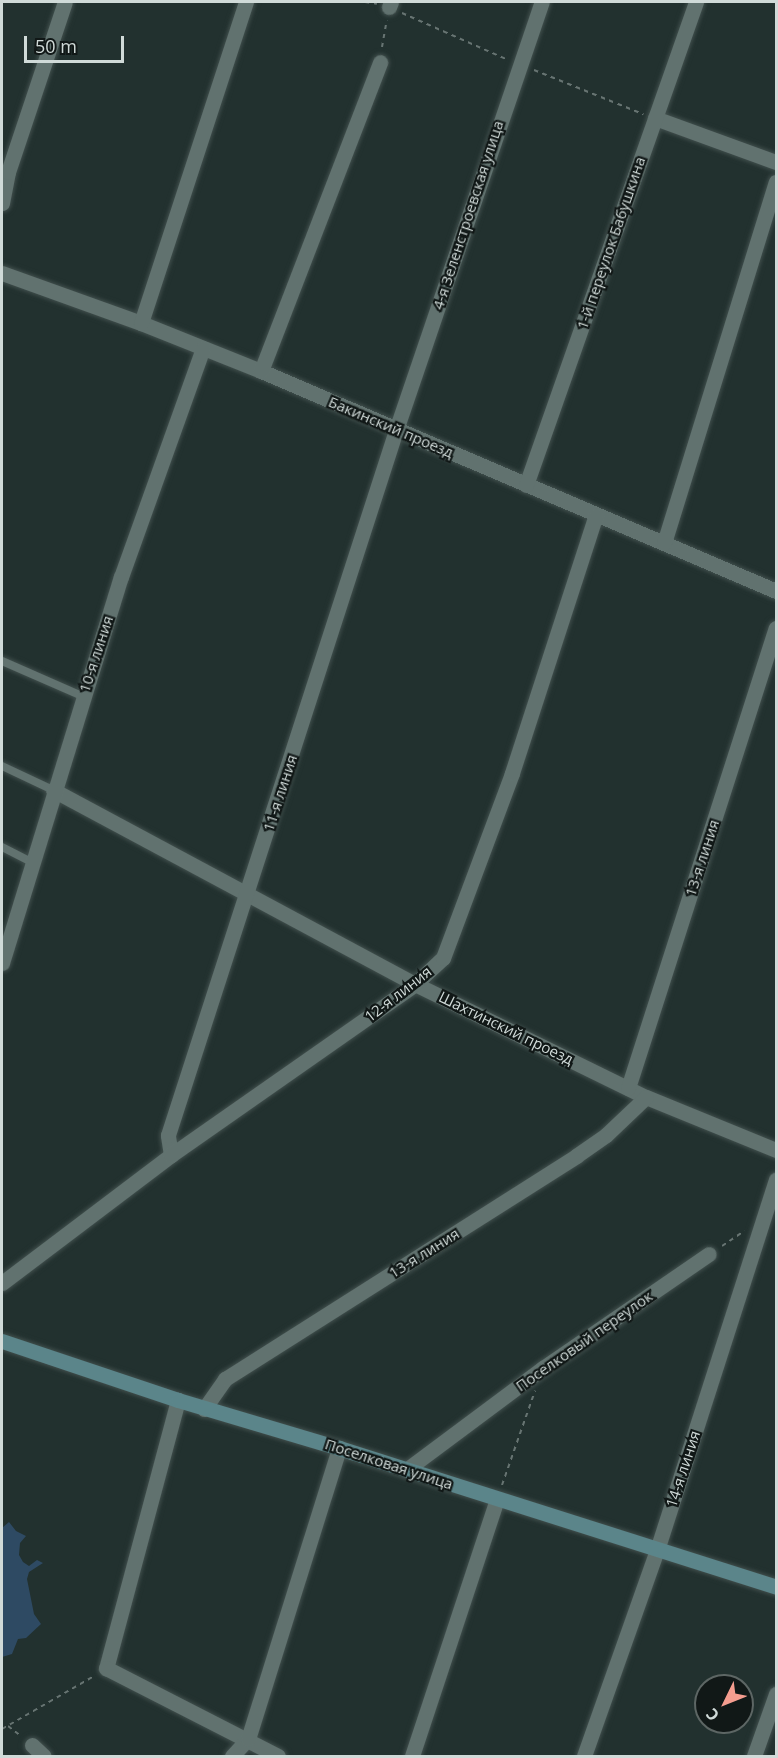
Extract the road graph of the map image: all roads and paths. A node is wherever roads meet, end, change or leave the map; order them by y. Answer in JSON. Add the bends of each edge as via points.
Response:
{"nodes":[{"id":1,"x":65,"y":2,"type":"edge"},
{"id":2,"x":246,"y":2,"type":"edge"},
{"id":3,"x":542,"y":2,"type":"edge"},
{"id":4,"x":696,"y":2,"type":"edge"},
{"id":5,"x":390,"y":4,"type":"edge"},
{"id":6,"x":380,"y":62,"type":"joint"},
{"id":7,"x":655,"y":118,"type":"junction"},
{"id":8,"x":777,"y":162,"type":"edge"},
{"id":9,"x":5,"y":170,"type":"edge"},
{"id":10,"x":777,"y":182,"type":"edge"},
{"id":11,"x":2,"y":203,"type":"edge"},
{"id":12,"x":2,"y":273,"type":"edge"},
{"id":13,"x":141,"y":323,"type":"junction"},
{"id":14,"x":203,"y":348,"type":"junction"},
{"id":15,"x":261,"y":371,"type":"junction"},
{"id":16,"x":396,"y":430,"type":"junction"},
{"id":17,"x":526,"y":485,"type":"junction"},
{"id":18,"x":596,"y":515,"type":"junction"},
{"id":19,"x":664,"y":543,"type":"junction"},
{"id":20,"x":777,"y":591,"type":"edge"},
{"id":21,"x":777,"y":627,"type":"edge"},
{"id":22,"x":2,"y":661,"type":"edge"},
{"id":23,"x":82,"y":696,"type":"junction"},
{"id":24,"x":2,"y":766,"type":"edge"},
{"id":25,"x":53,"y":790,"type":"junction"},
{"id":26,"x":2,"y":847,"type":"edge"},
{"id":27,"x":31,"y":862,"type":"junction"},
{"id":28,"x":248,"y":893,"type":"junction"},
{"id":29,"x":2,"y":963,"type":"edge"},
{"id":30,"x":415,"y":984,"type":"junction"},
{"id":31,"x":628,"y":1088,"type":"junction"},
{"id":32,"x":646,"y":1097,"type":"junction"},
{"id":33,"x":777,"y":1150,"type":"edge"},
{"id":34,"x":171,"y":1155,"type":"junction"},
{"id":35,"x":777,"y":1180,"type":"edge"},
{"id":36,"x":765,"y":1217,"type":"junction"},
{"id":37,"x":710,"y":1254,"type":"joint"},
{"id":38,"x":2,"y":1283,"type":"edge"},
{"id":39,"x":2,"y":1341,"type":"edge"},
{"id":40,"x":543,"y":1368,"type":"junction"},
{"id":41,"x":178,"y":1400,"type":"junction"},
{"id":42,"x":204,"y":1408,"type":"junction"},
{"id":43,"x":339,"y":1448,"type":"junction"},
{"id":44,"x":406,"y":1470,"type":"junction"},
{"id":45,"x":497,"y":1499,"type":"junction"},
{"id":46,"x":657,"y":1550,"type":"junction"},
{"id":47,"x":777,"y":1587,"type":"edge"},
{"id":48,"x":106,"y":1668,"type":"junction"},
{"id":49,"x":777,"y":1694,"type":"edge"},
{"id":50,"x":8,"y":1726,"type":"junction"},
{"id":51,"x":2,"y":1729,"type":"edge"},
{"id":52,"x":248,"y":1739,"type":"junction"},
{"id":53,"x":32,"y":1745,"type":"joint"},
{"id":54,"x":44,"y":1756,"type":"edge"},
{"id":55,"x":232,"y":1756,"type":"edge"},
{"id":56,"x":278,"y":1756,"type":"edge"},
{"id":57,"x":412,"y":1756,"type":"edge"},
{"id":58,"x":584,"y":1756,"type":"edge"},
{"id":59,"x":754,"y":1756,"type":"edge"}],
"edges":[{"from":1,"to":9,"type":"street"},
{"from":2,"to":13,"type":"street"},
{"from":3,"to":16,"type":"street","name":"4-я Зеленстроевская улица"},
{"from":4,"to":7,"type":"street","name":"1-й переулок Бабушкина"},
{"from":5,"to":6,"type":"path"},
{"from":6,"to":15,"type":"street"},
{"from":7,"to":8,"type":"street"},
{"from":7,"to":17,"type":"street","name":"1-й переулок Бабушкина"},
{"from":9,"to":11,"type":"street"},
{"from":10,"to":19,"type":"street"},
{"from":12,"to":13,"type":"street","name":"Бакинский проезд"},
{"from":13,"to":14,"type":"street","name":"Бакинский проезд"},
{"from":14,"to":15,"type":"street","name":"Бакинский проезд"},
{"from":14,"to":23,"type":"street","name":"10-я линия"},
{"from":15,"to":16,"type":"street","name":"Бакинский проезд"},
{"from":16,"to":17,"type":"street","name":"Бакинский проезд"},
{"from":16,"to":28,"type":"street","name":"11-я линия"},
{"from":17,"to":18,"type":"street","name":"Бакинский проезд"},
{"from":18,"to":19,"type":"street","name":"Бакинский проезд"},
{"from":18,"to":30,"type":"street","name":"12-я линия","via":[[512,773],[443,958]]},
{"from":19,"to":20,"type":"street","name":"Бакинский проезд"},
{"from":21,"to":31,"type":"street","name":"13-я линия"},
{"from":22,"to":23,"type":"lane"},
{"from":23,"to":25,"type":"street","name":"10-я линия"},
{"from":24,"to":25,"type":"lane"},
{"from":25,"to":27,"type":"street","name":"10-я линия"},
{"from":25,"to":28,"type":"street","name":"Шахтинский проезд"},
{"from":26,"to":27,"type":"lane"},
{"from":27,"to":29,"type":"street","name":"10-я линия"},
{"from":28,"to":30,"type":"street","name":"Шахтинский проезд"},
{"from":28,"to":34,"type":"street","name":"11-я линия","via":[[168,1135]]},
{"from":30,"to":31,"type":"street","name":"Шахтинский проезд"},
{"from":30,"to":34,"type":"street","name":"12-я линия"},
{"from":31,"to":32,"type":"street","name":"Шахтинский проезд"},
{"from":32,"to":33,"type":"street","name":"Шахтинский проезд"},
{"from":32,"to":42,"type":"street","name":"13-я линия","via":[[606,1135],[576,1156],[225,1379]]},
{"from":34,"to":38,"type":"street","name":"12-я линия"},
{"from":35,"to":36,"type":"street","name":"14-я линия"},
{"from":36,"to":37,"type":"path"},
{"from":36,"to":46,"type":"street","name":"14-я линия"},
{"from":37,"to":40,"type":"street","name":"Поселковый переулок"},
{"from":39,"to":41,"type":"street","name":"Поселковая улица"},
{"from":40,"to":44,"type":"street","name":"Поселковый переулок"},
{"from":40,"to":45,"type":"path"},
{"from":41,"to":42,"type":"street","name":"Поселковая улица"},
{"from":41,"to":48,"type":"street"},
{"from":42,"to":43,"type":"street","name":"Поселковая улица"},
{"from":43,"to":44,"type":"street","name":"Поселковая улица"},
{"from":43,"to":52,"type":"street"},
{"from":44,"to":45,"type":"street","name":"Поселковая улица"},
{"from":45,"to":46,"type":"street","name":"Поселковая улица"},
{"from":45,"to":57,"type":"street"},
{"from":46,"to":47,"type":"street","name":"Поселковая улица"},
{"from":46,"to":58,"type":"street","name":"14-я линия"},
{"from":48,"to":50,"type":"path"},
{"from":48,"to":52,"type":"street"},
{"from":49,"to":59,"type":"street"},
{"from":50,"to":51,"type":"path"},
{"from":50,"to":53,"type":"path"},
{"from":52,"to":55,"type":"street"},
{"from":52,"to":56,"type":"street"},
{"from":53,"to":54,"type":"street"}]}
